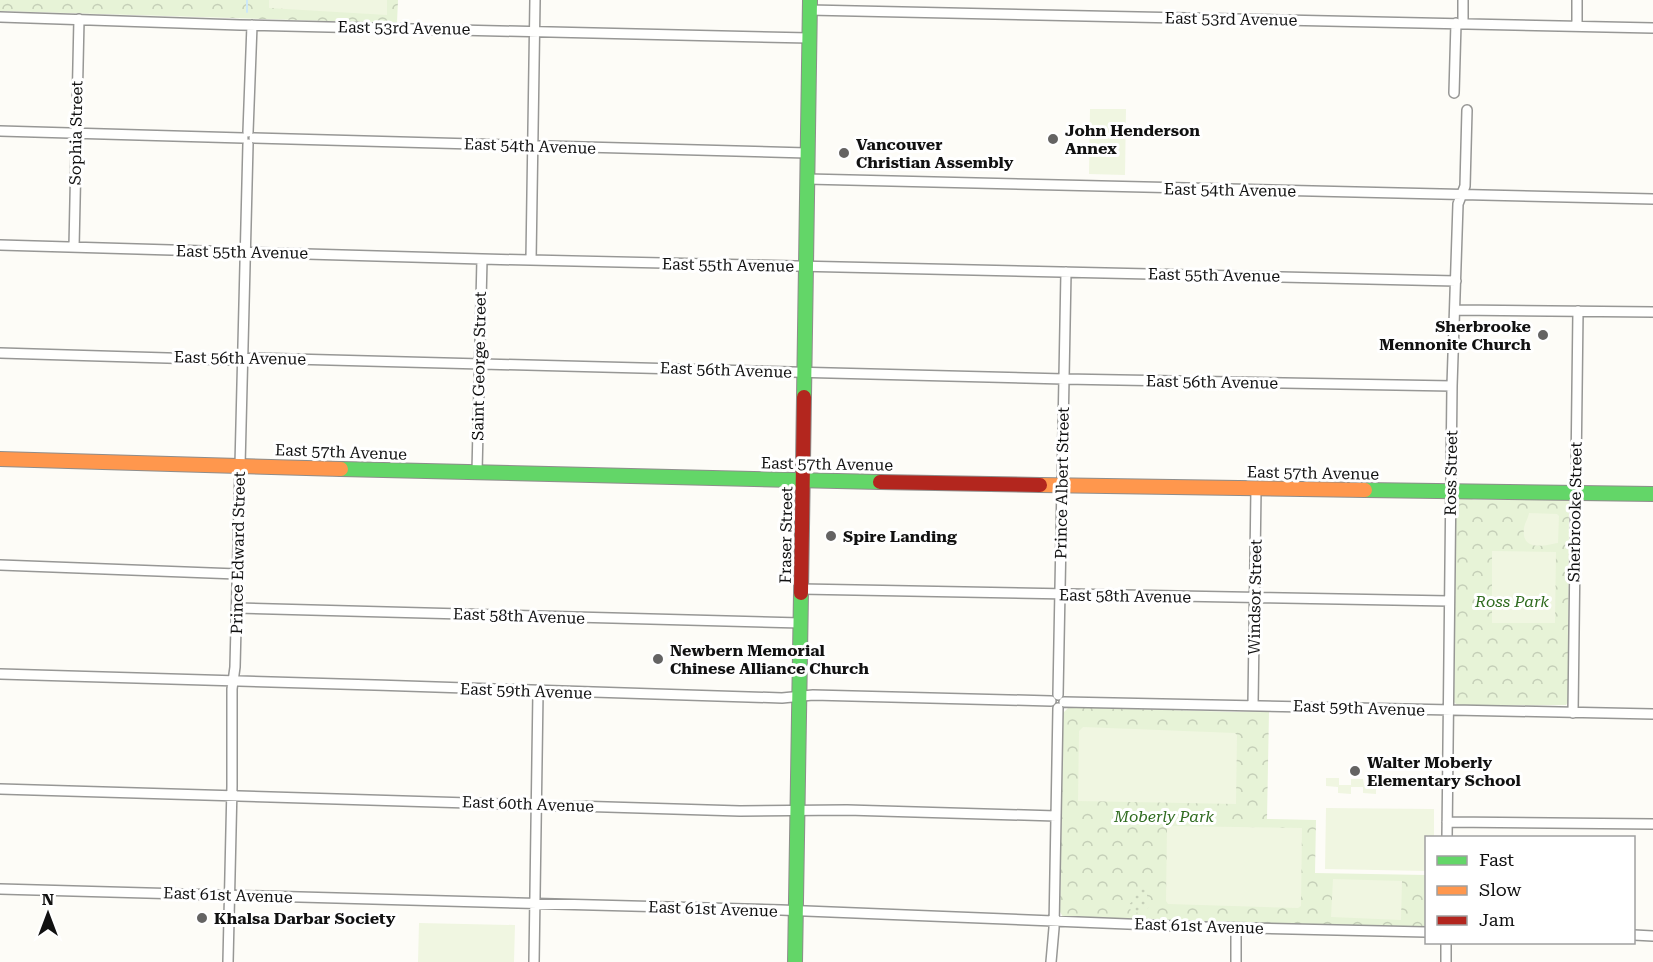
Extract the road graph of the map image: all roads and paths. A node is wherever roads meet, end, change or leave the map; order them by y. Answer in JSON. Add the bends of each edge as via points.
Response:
{"nodes":[{"id":1,"x":535,"y":0,"type":"edge"},
{"id":2,"x":1463,"y":0,"type":"edge"},
{"id":3,"x":1577,"y":0,"type":"edge"},
{"id":4,"x":809,"y":5,"type":"edge"},
{"id":5,"x":0,"y":16,"type":"edge"},
{"id":6,"x":79,"y":19,"type":"junction"},
{"id":7,"x":1459,"y":23,"type":"junction"},
{"id":8,"x":252,"y":25,"type":"junction"},
{"id":9,"x":1576,"y":26,"type":"junction"},
{"id":10,"x":1653,"y":28,"type":"edge"},
{"id":11,"x":535,"y":31,"type":"junction"},
{"id":12,"x":809,"y":38,"type":"junction"},
{"id":13,"x":1455,"y":93,"type":"dead end"},
{"id":14,"x":1467,"y":110,"type":"dead end"},
{"id":15,"x":0,"y":131,"type":"edge"},
{"id":16,"x":76,"y":133,"type":"junction"},
{"id":17,"x":248,"y":138,"type":"junction"},
{"id":18,"x":534,"y":146,"type":"junction"},
{"id":19,"x":807,"y":153,"type":"junction"},
{"id":20,"x":807,"y":179,"type":"junction"},
{"id":21,"x":1461,"y":195,"type":"junction"},
{"id":22,"x":1653,"y":199,"type":"edge"},
{"id":23,"x":0,"y":245,"type":"edge"},
{"id":24,"x":74,"y":247,"type":"junction"},
{"id":25,"x":247,"y":253,"type":"junction"},
{"id":26,"x":482,"y":259,"type":"junction"},
{"id":27,"x":531,"y":260,"type":"junction"},
{"id":28,"x":805,"y":266,"type":"junction"},
{"id":29,"x":1066,"y":272,"type":"junction"},
{"id":30,"x":1456,"y":281,"type":"junction"},
{"id":31,"x":1456,"y":310,"type":"junction"},
{"id":32,"x":1578,"y":311,"type":"junction"},
{"id":33,"x":1653,"y":312,"type":"edge"},
{"id":34,"x":0,"y":353,"type":"edge"},
{"id":35,"x":243,"y":359,"type":"junction"},
{"id":36,"x":480,"y":363,"type":"junction"},
{"id":37,"x":804,"y":372,"type":"junction"},
{"id":38,"x":1064,"y":379,"type":"junction"},
{"id":39,"x":1452,"y":386,"type":"junction"},
{"id":40,"x":0,"y":459,"type":"edge"},
{"id":41,"x":240,"y":465,"type":"junction"},
{"id":42,"x":477,"y":472,"type":"junction"},
{"id":43,"x":803,"y":481,"type":"junction"},
{"id":44,"x":1061,"y":485,"type":"junction"},
{"id":45,"x":1256,"y":489,"type":"junction"},
{"id":46,"x":1451,"y":492,"type":"junction"},
{"id":47,"x":1575,"y":493,"type":"junction"},
{"id":48,"x":1653,"y":494,"type":"edge"},
{"id":49,"x":0,"y":565,"type":"edge"},
{"id":50,"x":237,"y":574,"type":"junction"},
{"id":51,"x":801,"y":589,"type":"junction"},
{"id":52,"x":1060,"y":595,"type":"junction"},
{"id":53,"x":1255,"y":599,"type":"junction"},
{"id":54,"x":1449,"y":601,"type":"junction"},
{"id":55,"x":237,"y":608,"type":"junction"},
{"id":56,"x":801,"y":624,"type":"junction"},
{"id":57,"x":0,"y":674,"type":"edge"},
{"id":58,"x":233,"y":681,"type":"junction"},
{"id":59,"x":538,"y":692,"type":"junction"},
{"id":60,"x":798,"y":697,"type":"junction"},
{"id":61,"x":1058,"y":702,"type":"junction"},
{"id":62,"x":1253,"y":705,"type":"junction"},
{"id":63,"x":1448,"y":711,"type":"junction"},
{"id":64,"x":1573,"y":713,"type":"junction"},
{"id":65,"x":1653,"y":714,"type":"edge"},
{"id":66,"x":0,"y":789,"type":"edge"},
{"id":67,"x":232,"y":795,"type":"junction"},
{"id":68,"x":537,"y":804,"type":"junction"},
{"id":69,"x":796,"y":811,"type":"junction"},
{"id":70,"x":1056,"y":816,"type":"junction"},
{"id":71,"x":1447,"y":822,"type":"junction"},
{"id":72,"x":1653,"y":824,"type":"edge"},
{"id":73,"x":1446,"y":836,"type":"edge"},
{"id":74,"x":0,"y":889,"type":"edge"},
{"id":75,"x":230,"y":895,"type":"junction"},
{"id":76,"x":535,"y":903,"type":"junction"},
{"id":77,"x":796,"y":912,"type":"junction"},
{"id":78,"x":1054,"y":921,"type":"junction"},
{"id":79,"x":1236,"y":928,"type":"junction"},
{"id":80,"x":1425,"y":932,"type":"edge"},
{"id":81,"x":1635,"y":935,"type":"edge"},
{"id":82,"x":1653,"y":936,"type":"edge"},
{"id":83,"x":1446,"y":944,"type":"edge"},
{"id":84,"x":228,"y":962,"type":"edge"},
{"id":85,"x":534,"y":962,"type":"edge"},
{"id":86,"x":795,"y":962,"type":"edge"},
{"id":87,"x":1051,"y":962,"type":"edge"},
{"id":88,"x":1236,"y":962,"type":"edge"},
{"id":89,"x":1446,"y":962,"type":"edge"}],
"edges":[{"from":1,"to":11,"type":"street"},
{"from":2,"to":7,"type":"street"},
{"from":3,"to":9,"type":"street"},
{"from":4,"to":7,"type":"street","name":"East 53rd Avenue"},
{"from":4,"to":12,"type":"street","name":"Fraser Street"},
{"from":5,"to":6,"type":"street","name":"East 53rd Avenue"},
{"from":6,"to":8,"type":"street","name":"East 53rd Avenue"},
{"from":6,"to":16,"type":"street","name":"Sophia Street"},
{"from":7,"to":9,"type":"street","name":"East 53rd Avenue"},
{"from":7,"to":13,"type":"street"},
{"from":8,"to":11,"type":"street","name":"East 53rd Avenue"},
{"from":8,"to":17,"type":"street","name":"Prince Edward Street"},
{"from":9,"to":10,"type":"street","name":"East 53rd Avenue"},
{"from":11,"to":12,"type":"street","name":"East 53rd Avenue"},
{"from":11,"to":18,"type":"street"},
{"from":12,"to":19,"type":"street","name":"Fraser Street"},
{"from":14,"to":21,"type":"street","name":"Ross Street","via":[[1465,186]]},
{"from":15,"to":16,"type":"street","name":"East 54th Avenue"},
{"from":16,"to":17,"type":"street","name":"East 54th Avenue"},
{"from":16,"to":24,"type":"street","name":"Sophia Street"},
{"from":17,"to":18,"type":"street","name":"East 54th Avenue"},
{"from":17,"to":25,"type":"street","name":"Prince Edward Street"},
{"from":18,"to":19,"type":"street","name":"East 54th Avenue"},
{"from":18,"to":27,"type":"street"},
{"from":19,"to":20,"type":"street","name":"Fraser Street"},
{"from":20,"to":21,"type":"street","name":"East 54th Avenue"},
{"from":20,"to":28,"type":"street","name":"Fraser Street"},
{"from":21,"to":22,"type":"street","name":"East 54th Avenue"},
{"from":21,"to":30,"type":"street","name":"Ross Street"},
{"from":23,"to":24,"type":"street","name":"East 55th Avenue"},
{"from":24,"to":25,"type":"street","name":"East 55th Avenue"},
{"from":25,"to":26,"type":"street","name":"East 55th Avenue"},
{"from":25,"to":35,"type":"street","name":"Prince Edward Street"},
{"from":26,"to":27,"type":"street","name":"East 55th Avenue"},
{"from":26,"to":36,"type":"street","name":"Saint George Street"},
{"from":27,"to":28,"type":"street","name":"East 55th Avenue"},
{"from":28,"to":29,"type":"street","name":"East 55th Avenue"},
{"from":28,"to":37,"type":"street","name":"Fraser Street"},
{"from":29,"to":30,"type":"street","name":"East 55th Avenue"},
{"from":29,"to":38,"type":"street","name":"Prince Albert Street"},
{"from":30,"to":31,"type":"street","name":"Ross Street"},
{"from":31,"to":32,"type":"street"},
{"from":31,"to":39,"type":"street","name":"Ross Street"},
{"from":32,"to":33,"type":"street"},
{"from":32,"to":47,"type":"street","name":"Sherbrooke Street"},
{"from":34,"to":35,"type":"street","name":"East 56th Avenue"},
{"from":35,"to":36,"type":"street","name":"East 56th Avenue"},
{"from":35,"to":41,"type":"street","name":"Prince Edward Street"},
{"from":36,"to":37,"type":"street","name":"East 56th Avenue"},
{"from":36,"to":42,"type":"street","name":"Saint George Street"},
{"from":37,"to":38,"type":"street","name":"East 56th Avenue"},
{"from":37,"to":43,"type":"street","name":"Fraser Street"},
{"from":38,"to":39,"type":"street","name":"East 56th Avenue"},
{"from":38,"to":44,"type":"street","name":"Prince Albert Street"},
{"from":39,"to":46,"type":"street","name":"Ross Street"},
{"from":40,"to":41,"type":"street","name":"East 57th Avenue"},
{"from":41,"to":42,"type":"street","name":"East 57th Avenue"},
{"from":41,"to":50,"type":"street","name":"Prince Edward Street"},
{"from":42,"to":43,"type":"street","name":"East 57th Avenue"},
{"from":43,"to":44,"type":"street","name":"East 57th Avenue"},
{"from":43,"to":51,"type":"street","name":"Fraser Street"},
{"from":44,"to":45,"type":"street","name":"East 57th Avenue"},
{"from":44,"to":52,"type":"street","name":"Prince Albert Street"},
{"from":45,"to":46,"type":"street","name":"East 57th Avenue"},
{"from":45,"to":53,"type":"street","name":"Windsor Street"},
{"from":46,"to":47,"type":"street","name":"East 57th Avenue"},
{"from":46,"to":54,"type":"street","name":"Ross Street"},
{"from":47,"to":48,"type":"street","name":"East 57th Avenue"},
{"from":47,"to":64,"type":"street","name":"Sherbrooke Street"},
{"from":49,"to":50,"type":"street"},
{"from":50,"to":55,"type":"street","name":"Prince Edward Street"},
{"from":51,"to":52,"type":"street","name":"East 58th Avenue"},
{"from":51,"to":56,"type":"street","name":"Fraser Street"},
{"from":52,"to":53,"type":"street","name":"East 58th Avenue"},
{"from":52,"to":61,"type":"street","name":"Prince Albert Street"},
{"from":53,"to":54,"type":"street","name":"East 58th Avenue"},
{"from":53,"to":62,"type":"street","name":"Windsor Street"},
{"from":54,"to":63,"type":"street","name":"Ross Street"},
{"from":55,"to":56,"type":"street","name":"East 58th Avenue"},
{"from":55,"to":58,"type":"street","name":"Prince Edward Street"},
{"from":56,"to":60,"type":"street","name":"Fraser Street"},
{"from":57,"to":58,"type":"street","name":"East 59th Avenue"},
{"from":58,"to":59,"type":"street","name":"East 59th Avenue"},
{"from":58,"to":67,"type":"street","name":"Prince Edward Street"},
{"from":59,"to":60,"type":"street","name":"East 59th Avenue"},
{"from":59,"to":68,"type":"street"},
{"from":60,"to":61,"type":"street","name":"East 59th Avenue"},
{"from":60,"to":69,"type":"street","name":"Fraser Street"},
{"from":61,"to":62,"type":"street","name":"East 59th Avenue"},
{"from":61,"to":70,"type":"street","name":"Prince Albert Street"},
{"from":62,"to":63,"type":"street","name":"East 59th Avenue"},
{"from":63,"to":64,"type":"street","name":"East 59th Avenue"},
{"from":63,"to":71,"type":"street","name":"Ross Street"},
{"from":64,"to":65,"type":"street","name":"East 59th Avenue"},
{"from":66,"to":67,"type":"street","name":"East 60th Avenue"},
{"from":67,"to":68,"type":"street","name":"East 60th Avenue"},
{"from":67,"to":75,"type":"street","name":"Prince Edward Street"},
{"from":68,"to":69,"type":"street","name":"East 60th Avenue"},
{"from":68,"to":76,"type":"street"},
{"from":69,"to":70,"type":"street","name":"East 60th Avenue"},
{"from":69,"to":77,"type":"street","name":"Fraser Street"},
{"from":70,"to":78,"type":"street","name":"Prince Albert Street"},
{"from":71,"to":72,"type":"street"},
{"from":71,"to":73,"type":"street","name":"Ross Street"},
{"from":74,"to":75,"type":"street","name":"East 61st Avenue"},
{"from":75,"to":76,"type":"street","name":"East 61st Avenue"},
{"from":75,"to":84,"type":"street","name":"Prince Edward Street"},
{"from":76,"to":77,"type":"street","name":"East 61st Avenue"},
{"from":76,"to":85,"type":"street"},
{"from":77,"to":78,"type":"street","name":"East 61st Avenue"},
{"from":77,"to":86,"type":"street","name":"Fraser Street"},
{"from":78,"to":79,"type":"street","name":"East 61st Avenue"},
{"from":78,"to":87,"type":"street","name":"Prince Albert Street"},
{"from":79,"to":80,"type":"street","name":"East 61st Avenue"},
{"from":79,"to":88,"type":"street"},
{"from":81,"to":82,"type":"street"},
{"from":83,"to":89,"type":"street"}]}
